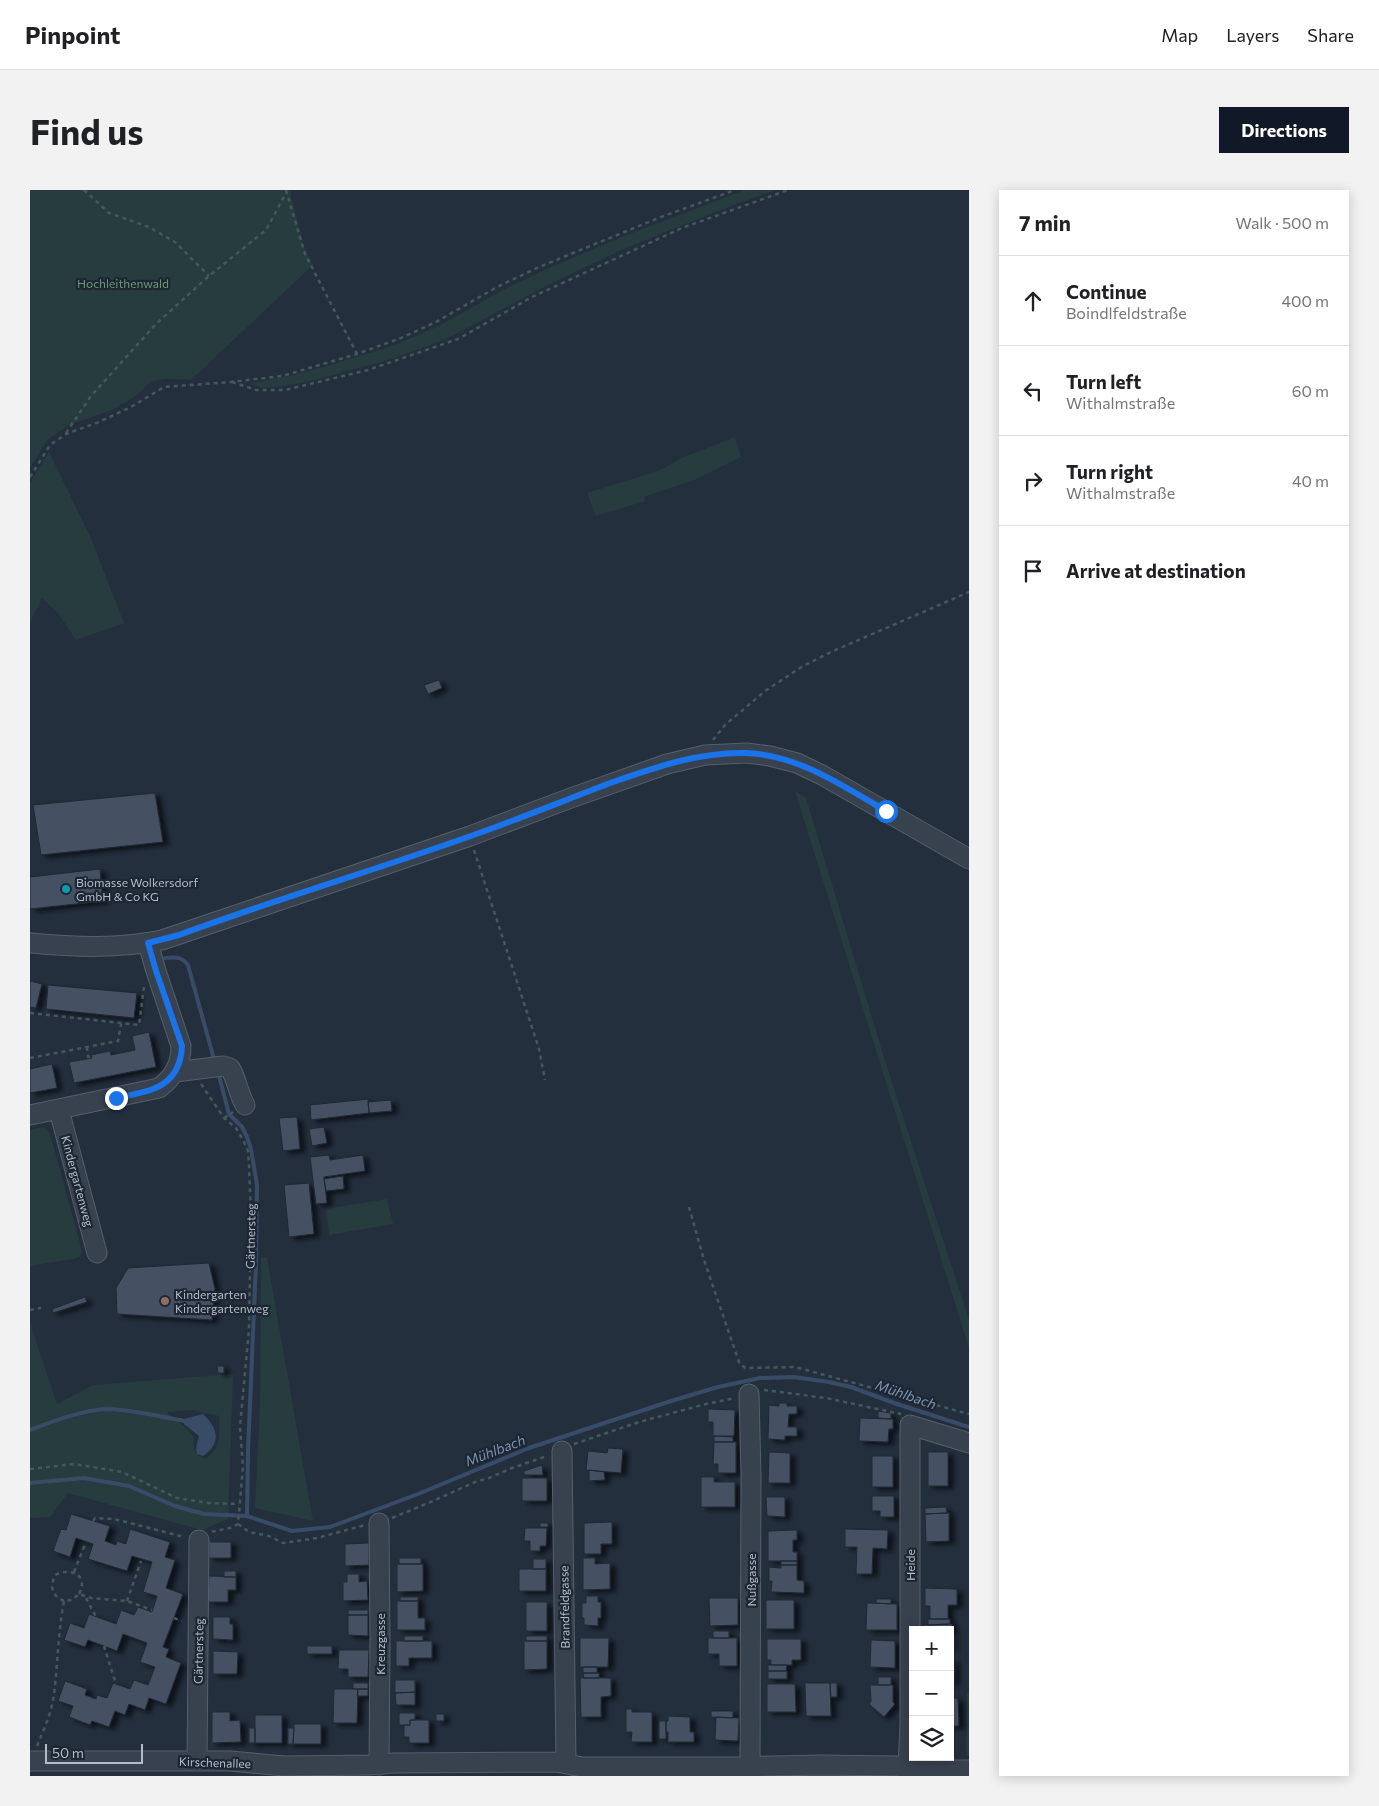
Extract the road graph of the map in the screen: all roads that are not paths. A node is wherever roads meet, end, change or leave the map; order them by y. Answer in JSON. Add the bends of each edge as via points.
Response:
{"nodes":[{"id":1,"x":969,"y":859,"type":"edge"},
{"id":2,"x":30,"y":943,"type":"edge"},
{"id":3,"x":148,"y":943,"type":"junction"},
{"id":4,"x":190,"y":1071,"type":"junction"},
{"id":5,"x":240,"y":1108,"type":"road end"},
{"id":6,"x":59,"y":1110,"type":"junction"},
{"id":7,"x":30,"y":1115,"type":"edge"},
{"id":8,"x":97,"y":1253,"type":"dead end"},
{"id":9,"x":749,"y":1394,"type":"dead end"},
{"id":10,"x":969,"y":1443,"type":"edge"},
{"id":11,"x":562,"y":1451,"type":"dead end"},
{"id":12,"x":379,"y":1523,"type":"dead end"},
{"id":13,"x":199,"y":1540,"type":"road end"},
{"id":14,"x":31,"y":1761,"type":"edge"},
{"id":15,"x":197,"y":1761,"type":"junction"},
{"id":16,"x":566,"y":1763,"type":"junction"},
{"id":17,"x":378,"y":1765,"type":"junction"},
{"id":18,"x":750,"y":1766,"type":"junction"},
{"id":19,"x":908,"y":1768,"type":"junction"},
{"id":20,"x":544,"y":1769,"type":"edge"},
{"id":21,"x":430,"y":1770,"type":"edge"},
{"id":22,"x":821,"y":1770,"type":"edge"},
{"id":23,"x":969,"y":1770,"type":"edge"},
{"id":24,"x":688,"y":1771,"type":"edge"}],
"edges":[{"from":1,"to":3,"type":"street","via":[[797,763],[747,752],[706,755],[631,776],[470,836]]},
{"from":2,"to":3,"type":"street","via":[[69,946]]},
{"from":3,"to":4,"type":"street","via":[[182,1046],[181,1056]]},
{"from":4,"to":5,"type":"street","via":[[223,1066],[230,1068]]},
{"from":4,"to":6,"type":"street","via":[[159,1088]]},
{"from":6,"to":7,"type":"street"},
{"from":6,"to":8,"type":"street","name":"Kindergartenweg"},
{"from":9,"to":18,"type":"street","name":"Nußgasse"},
{"from":10,"to":19,"type":"street","name":"Heide","via":[[910,1425]]},
{"from":11,"to":16,"type":"street","name":"Brandfeldgasse"},
{"from":12,"to":17,"type":"street","name":"Kreuzgasse"},
{"from":13,"to":15,"type":"street","name":"Gärtnersteg"},
{"from":14,"to":15,"type":"street","name":"Kirschenallee"},
{"from":15,"to":17,"type":"street","name":"Kirschenallee","via":[[284,1766]]},
{"from":16,"to":20,"type":"street","name":"Kirschenallee"},
{"from":16,"to":24,"type":"street","name":"Kirschenallee","via":[[582,1767]]},
{"from":17,"to":21,"type":"street","name":"Kirschenallee","via":[[394,1763]]},
{"from":18,"to":22,"type":"street","name":"Kirschenallee"},
{"from":18,"to":24,"type":"street","name":"Kirschenallee"},
{"from":19,"to":22,"type":"street","name":"Kirschenallee"},
{"from":19,"to":23,"type":"street","name":"Kirschenallee"},
{"from":20,"to":21,"type":"street","name":"Kirschenallee"}]}
